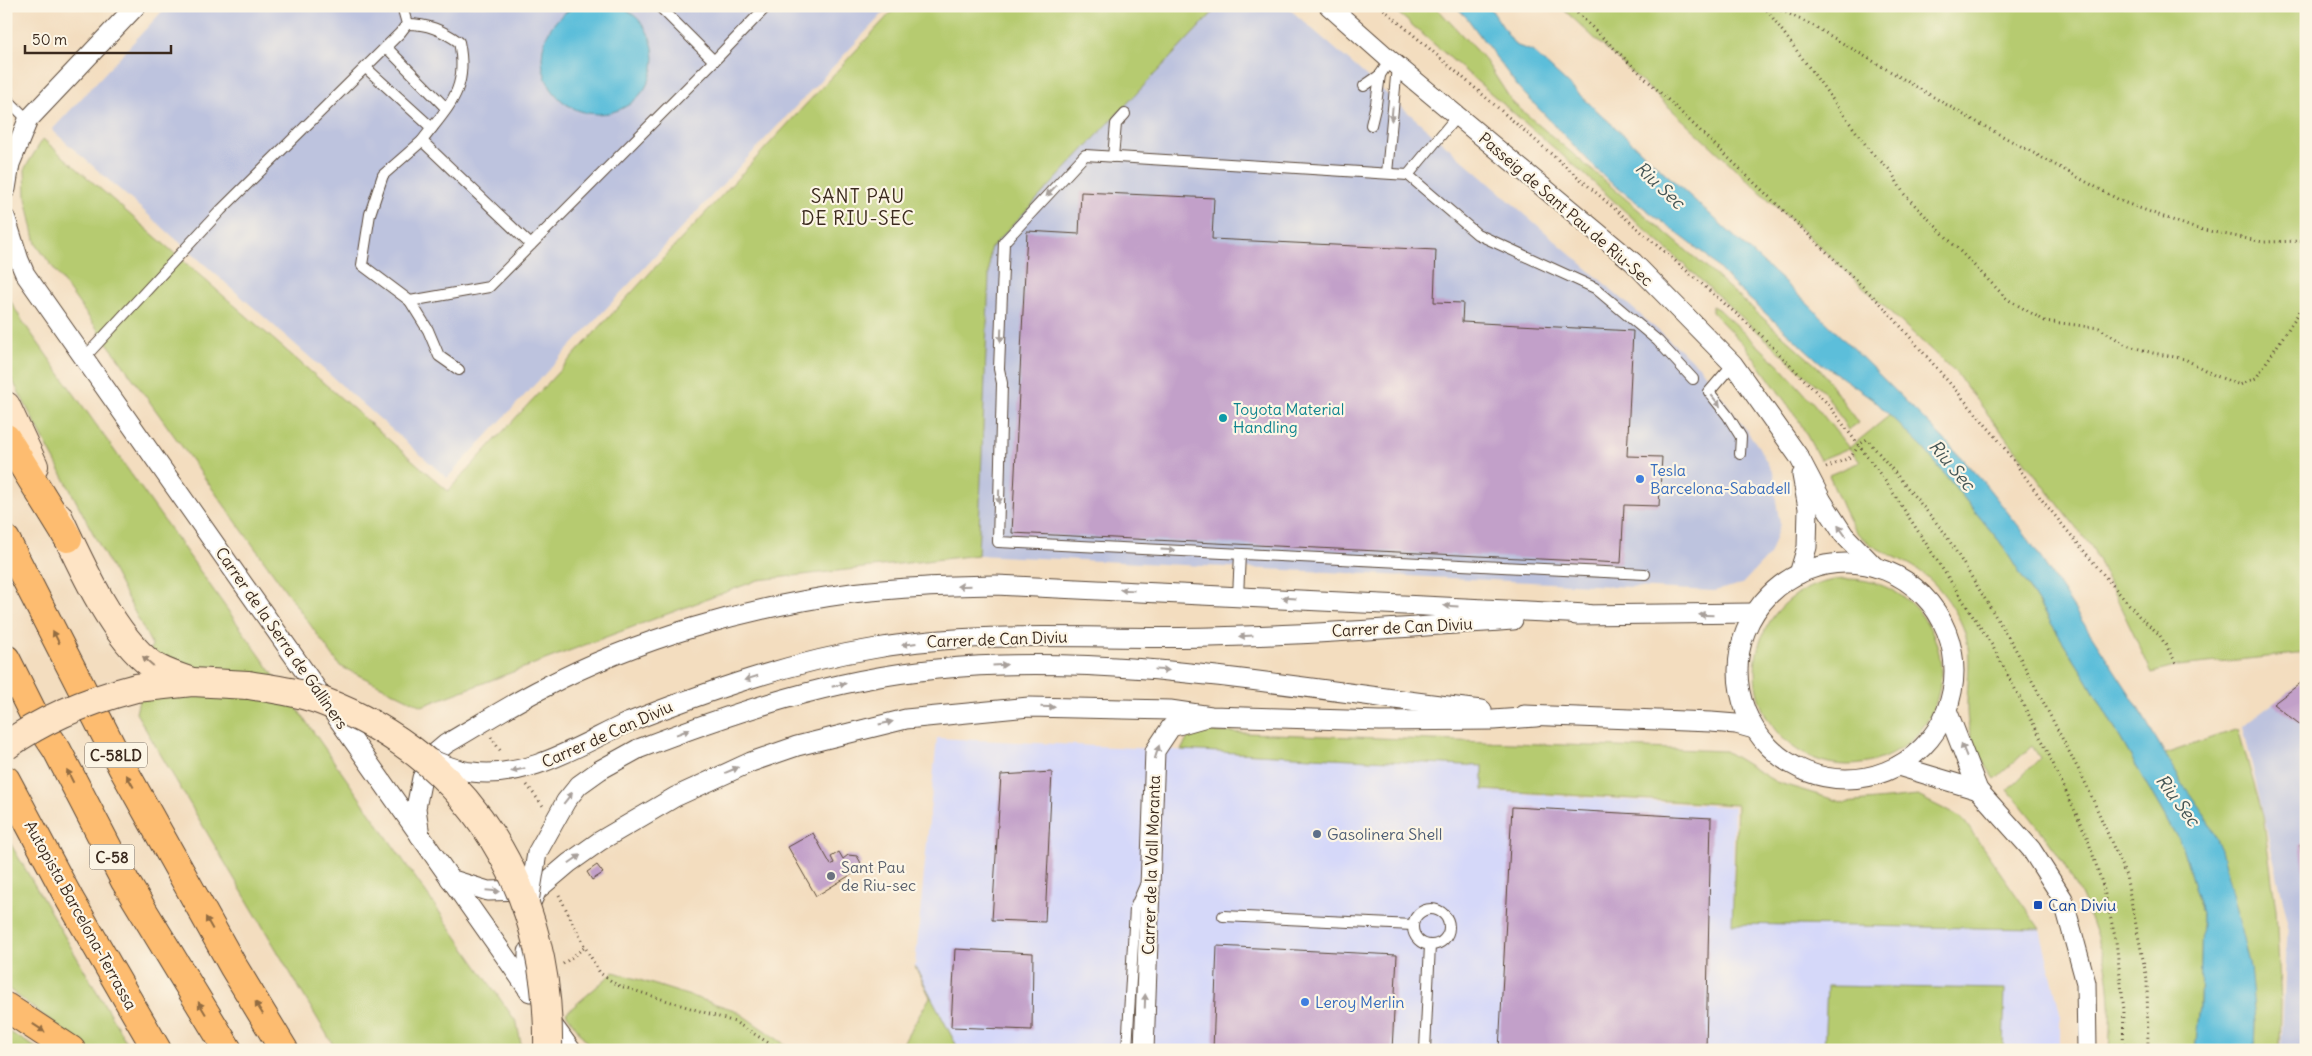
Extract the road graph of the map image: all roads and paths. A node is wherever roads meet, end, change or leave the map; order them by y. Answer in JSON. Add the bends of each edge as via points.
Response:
{"nodes":[{"id":1,"x":136,"y":6,"type":"edge"},
{"id":2,"x":402,"y":6,"type":"edge"},
{"id":3,"x":659,"y":6,"type":"edge"},
{"id":4,"x":766,"y":6,"type":"edge"},
{"id":5,"x":1329,"y":6,"type":"edge"},
{"id":6,"x":1570,"y":6,"type":"edge"},
{"id":7,"x":1764,"y":6,"type":"edge"},
{"id":8,"x":1772,"y":6,"type":"edge"},
{"id":9,"x":407,"y":24,"type":"junction"},
{"id":10,"x":386,"y":47,"type":"junction"},
{"id":11,"x":714,"y":61,"type":"junction"},
{"id":12,"x":1389,"y":67,"type":"junction"},
{"id":13,"x":366,"y":68,"type":"junction"},
{"id":14,"x":1364,"y":86,"type":"dead end"},
{"id":15,"x":6,"y":98,"type":"edge"},
{"id":16,"x":446,"y":108,"type":"junction"},
{"id":17,"x":1125,"y":114,"type":"dead end"},
{"id":18,"x":1457,"y":116,"type":"junction"},
{"id":19,"x":28,"y":120,"type":"junction"},
{"id":20,"x":1371,"y":125,"type":"dead end"},
{"id":21,"x":432,"y":128,"type":"junction"},
{"id":22,"x":422,"y":141,"type":"junction"},
{"id":23,"x":1113,"y":157,"type":"junction"},
{"id":24,"x":1387,"y":173,"type":"junction"},
{"id":25,"x":1408,"y":175,"type":"junction"},
{"id":26,"x":6,"y":189,"type":"edge"},
{"id":27,"x":6,"y":219,"type":"edge"},
{"id":28,"x":2306,"y":241,"type":"edge"},
{"id":29,"x":531,"y":245,"type":"junction"},
{"id":30,"x":410,"y":301,"type":"junction"},
{"id":31,"x":2306,"y":302,"type":"edge"},
{"id":32,"x":85,"y":357,"type":"junction"},
{"id":33,"x":1733,"y":364,"type":"junction"},
{"id":34,"x":460,"y":370,"type":"dead end"},
{"id":35,"x":1694,"y":380,"type":"dead end"},
{"id":36,"x":6,"y":406,"type":"edge"},
{"id":37,"x":6,"y":438,"type":"edge"},
{"id":38,"x":1740,"y":454,"type":"dead end"},
{"id":39,"x":1799,"y":457,"type":"junction"},
{"id":40,"x":1826,"y":468,"type":"dead end"},
{"id":41,"x":68,"y":538,"type":"junction"},
{"id":42,"x":6,"y":540,"type":"edge"},
{"id":43,"x":1240,"y":554,"type":"junction"},
{"id":44,"x":1875,"y":567,"type":"junction"},
{"id":45,"x":1645,"y":574,"type":"dead end"},
{"id":46,"x":1798,"y":574,"type":"junction"},
{"id":47,"x":1238,"y":596,"type":"junction"},
{"id":48,"x":1754,"y":613,"type":"junction"},
{"id":49,"x":1588,"y":614,"type":"junction"},
{"id":50,"x":6,"y":659,"type":"edge"},
{"id":51,"x":2178,"y":666,"type":"dead end"},
{"id":52,"x":192,"y":682,"type":"junction"},
{"id":53,"x":1947,"y":710,"type":"junction"},
{"id":54,"x":1212,"y":716,"type":"junction"},
{"id":55,"x":1536,"y":716,"type":"junction"},
{"id":56,"x":1754,"y":729,"type":"junction"},
{"id":57,"x":347,"y":731,"type":"junction"},
{"id":58,"x":446,"y":744,"type":"junction"},
{"id":59,"x":6,"y":746,"type":"edge"},
{"id":60,"x":416,"y":754,"type":"junction"},
{"id":61,"x":1898,"y":766,"type":"junction"},
{"id":62,"x":6,"y":780,"type":"edge"},
{"id":63,"x":1978,"y":790,"type":"junction"},
{"id":64,"x":420,"y":836,"type":"junction"},
{"id":65,"x":1150,"y":874,"type":"junction"},
{"id":66,"x":450,"y":879,"type":"junction"},
{"id":67,"x":532,"y":899,"type":"junction"},
{"id":68,"x":1223,"y":916,"type":"dead end"},
{"id":69,"x":1413,"y":925,"type":"junction"},
{"id":70,"x":1430,"y":945,"type":"junction"},
{"id":71,"x":557,"y":969,"type":"dead end"},
{"id":72,"x":528,"y":990,"type":"junction"},
{"id":73,"x":6,"y":1007,"type":"edge"},
{"id":74,"x":71,"y":1050,"type":"edge"},
{"id":75,"x":157,"y":1050,"type":"edge"},
{"id":76,"x":228,"y":1050,"type":"edge"},
{"id":77,"x":284,"y":1050,"type":"edge"},
{"id":78,"x":548,"y":1050,"type":"edge"},
{"id":79,"x":570,"y":1050,"type":"edge"},
{"id":80,"x":780,"y":1050,"type":"edge"},
{"id":81,"x":1127,"y":1050,"type":"edge"},
{"id":82,"x":1144,"y":1050,"type":"edge"},
{"id":83,"x":1425,"y":1050,"type":"edge"},
{"id":84,"x":2087,"y":1050,"type":"edge"},
{"id":85,"x":2148,"y":1050,"type":"edge"}],
"edges":[{"from":1,"to":19,"type":"street"},
{"from":2,"to":9,"type":"lane"},
{"from":3,"to":11,"type":"lane"},
{"from":4,"to":11,"type":"lane"},
{"from":5,"to":12,"type":"street","name":"Passeig de Sant Pau de Riu-Sec"},
{"from":6,"to":51,"type":"path","via":[[1884,307],[1997,438],[2042,500],[2108,580],[2159,634]]},
{"from":7,"to":31,"type":"path","via":[[1871,152],[1890,170],[1904,194],[2007,299],[2045,322],[2099,328],[2126,345],[2185,359],[2240,385],[2256,378]]},
{"from":8,"to":28,"type":"path","via":[[1812,25],[1964,115],[2123,202],[2202,230],[2263,242]]},
{"from":9,"to":10,"type":"lane"},
{"from":9,"to":16,"type":"lane","via":[[424,24],[459,42],[462,80]]},
{"from":10,"to":13,"type":"lane"},
{"from":10,"to":16,"type":"lane"},
{"from":11,"to":29,"type":"lane"},
{"from":12,"to":14,"type":"lane"},
{"from":12,"to":18,"type":"street","name":"Passeig de Sant Pau de Riu-Sec"},
{"from":12,"to":20,"type":"lane"},
{"from":12,"to":24,"type":"lane","one_way":true},
{"from":13,"to":21,"type":"lane"},
{"from":13,"to":32,"type":"lane","via":[[221,210]]},
{"from":15,"to":19,"type":"lane"},
{"from":16,"to":21,"type":"lane"},
{"from":17,"to":23,"type":"lane","via":[[1116,124]]},
{"from":18,"to":25,"type":"lane"},
{"from":18,"to":33,"type":"street","name":"Passeig de Sant Pau de Riu-Sec","via":[[1633,262]]},
{"from":19,"to":26,"type":"street","via":[[10,164]]},
{"from":21,"to":22,"type":"lane"},
{"from":22,"to":29,"type":"lane"},
{"from":22,"to":30,"type":"lane","via":[[383,175],[370,214],[362,265]]},
{"from":23,"to":24,"type":"lane"},
{"from":23,"to":43,"type":"lane","one_way":true,"via":[[1085,155],[1004,242],[998,542]]},
{"from":24,"to":25,"type":"lane"},
{"from":25,"to":35,"type":"lane","via":[[1477,234],[1595,288],[1658,341]]},
{"from":27,"to":32,"type":"street","name":"Carrer de la Serra de Galliners","via":[[25,274]]},
{"from":29,"to":30,"type":"lane","via":[[489,287]]},
{"from":30,"to":34,"type":"lane","via":[[439,356]]},
{"from":32,"to":57,"type":"street","name":"Carrer de la Serra de Galliners"},
{"from":33,"to":38,"type":"lane","one_way":true,"via":[[1709,392],[1741,437]]},
{"from":33,"to":39,"type":"street","name":"Passeig de Sant Pau de Riu-Sec"},
{"from":36,"to":41,"type":"street"},
{"from":37,"to":41,"type":"highway"},
{"from":44,"to":39,"type":"street","name":"Passeig de Sant Pau de Riu-Sec","one_way":true,"via":[[1844,535]]},
{"from":39,"to":46,"type":"street","name":"Passeig de Sant Pau de Riu-Sec","via":[[1808,508],[1807,547]]},
{"from":40,"to":85,"type":"path","via":[[1851,457],[1867,439],[1944,532],[2015,648],[2087,786],[2126,876],[2147,979]]},
{"from":52,"to":41,"type":"street","one_way":true,"via":[[154,666],[130,645],[102,603]]},
{"from":77,"to":42,"type":"highway","number":"C-58LD","one_way":true,"via":[[127,776]]},
{"from":43,"to":45,"type":"lane"},
{"from":43,"to":47,"type":"lane"},
{"from":44,"to":46,"type":"street","via":[[1836,564]]},
{"from":44,"to":53,"type":"street","via":[[1901,578],[1916,589],[1930,603],[1945,627],[1954,663],[1954,682]]},
{"from":46,"to":48,"type":"street","via":[[1774,591]]},
{"from":49,"to":47,"type":"street","name":"Carrer de Can Diviu","one_way":true},
{"from":47,"to":58,"type":"street","name":"Carrer de Can Diviu","one_way":true,"via":[[996,585],[852,593],[797,603],[729,618],[602,660],[545,687]]},
{"from":48,"to":49,"type":"street","name":"Carrer de Can Diviu","one_way":true},
{"from":48,"to":56,"type":"street","via":[[1744,633],[1738,666],[1741,699]]},
{"from":49,"to":60,"type":"street","name":"Carrer de Can Diviu","one_way":true,"bridge":true,"via":[[1405,628],[1211,637],[999,636],[938,640],[814,660],[762,674],[627,723],[547,762],[516,772],[471,772]]},
{"from":76,"to":50,"type":"highway","number":"C-58","one_way":true,"via":[[124,881]]},
{"from":52,"to":59,"type":"street","bridge":true,"via":[[136,688],[79,706],[55,716]]},
{"from":52,"to":60,"type":"street","bridge":true,"via":[[294,692],[322,701],[384,731]]},
{"from":53,"to":61,"type":"street","via":[[1928,742]]},
{"from":63,"to":53,"type":"street","one_way":true},
{"from":54,"to":55,"type":"street","name":"Carrer de Can Diviu","via":[[1379,721],[1493,720]]},
{"from":65,"to":54,"type":"street","name":"Carrer de la Vall Moranta","one_way":true,"via":[[1155,751],[1171,727]]},
{"from":67,"to":54,"type":"street","name":"Carrer de Can Diviu","one_way":true,"via":[[600,841],[675,797],[752,762],[853,730],[906,718],[1029,707],[1170,710]]},
{"from":55,"to":56,"type":"street","name":"Carrer de Can Diviu","via":[[1711,722]]},
{"from":67,"to":55,"type":"street","name":"Carrer de Can Diviu","one_way":true,"bridge":true,"via":[[537,853],[566,801],[579,785],[600,770],[692,728],[779,699],[856,681],[936,669],[1021,664],[1097,665],[1202,673]]},
{"from":56,"to":61,"type":"street","via":[[1778,756],[1799,769],[1821,776],[1866,778]]},
{"from":57,"to":58,"type":"street","name":"Carrer de Can Diviu","via":[[398,746],[426,748]]},
{"from":57,"to":64,"type":"street","name":"Carrer de la Serra de Galliners"},
{"from":58,"to":64,"type":"street","name":"Carrer de Can Diviu","via":[[432,755],[422,778],[416,808]]},
{"from":60,"to":67,"type":"street","bridge":true,"via":[[443,777],[476,814]]},
{"from":61,"to":63,"type":"street"},
{"from":62,"to":75,"type":"highway","name":"Autopista Barcelona-Terrassa","via":[[70,900]]},
{"from":63,"to":84,"type":"street","via":[[2031,850],[2063,899],[2086,983]]},
{"from":64,"to":66,"type":"street","name":"Carrer de la Serra de Galliners"},
{"from":65,"to":81,"type":"lane","via":[[1135,908]]},
{"from":82,"to":65,"type":"street","name":"Carrer de la Vall Moranta","one_way":true},
{"from":66,"to":67,"type":"street","one_way":true,"via":[[488,892],[518,892]]},
{"from":66,"to":72,"type":"street","name":"Carrer de la Serra de Galliners"},
{"from":67,"to":72,"type":"street","name":"Carrer de Can Diviu","via":[[529,907]]},
{"from":67,"to":78,"type":"street","bridge":true,"via":[[545,977]]},
{"from":68,"to":69,"type":"lane"},
{"from":69,"to":70,"type":"lane","via":[[1415,936]]},
{"from":69,"to":70,"type":"lane","via":[[1423,911],[1434,909],[1444,915],[1449,926],[1446,937]]},
{"from":70,"to":83,"type":"lane"},
{"from":71,"to":80,"type":"path","via":[[585,948],[600,973],[617,985],[735,1022]]},
{"from":72,"to":79,"type":"street","name":"Carrer de la Serra de Galliners"},
{"from":73,"to":74,"type":"highway","one_way":true}]}
